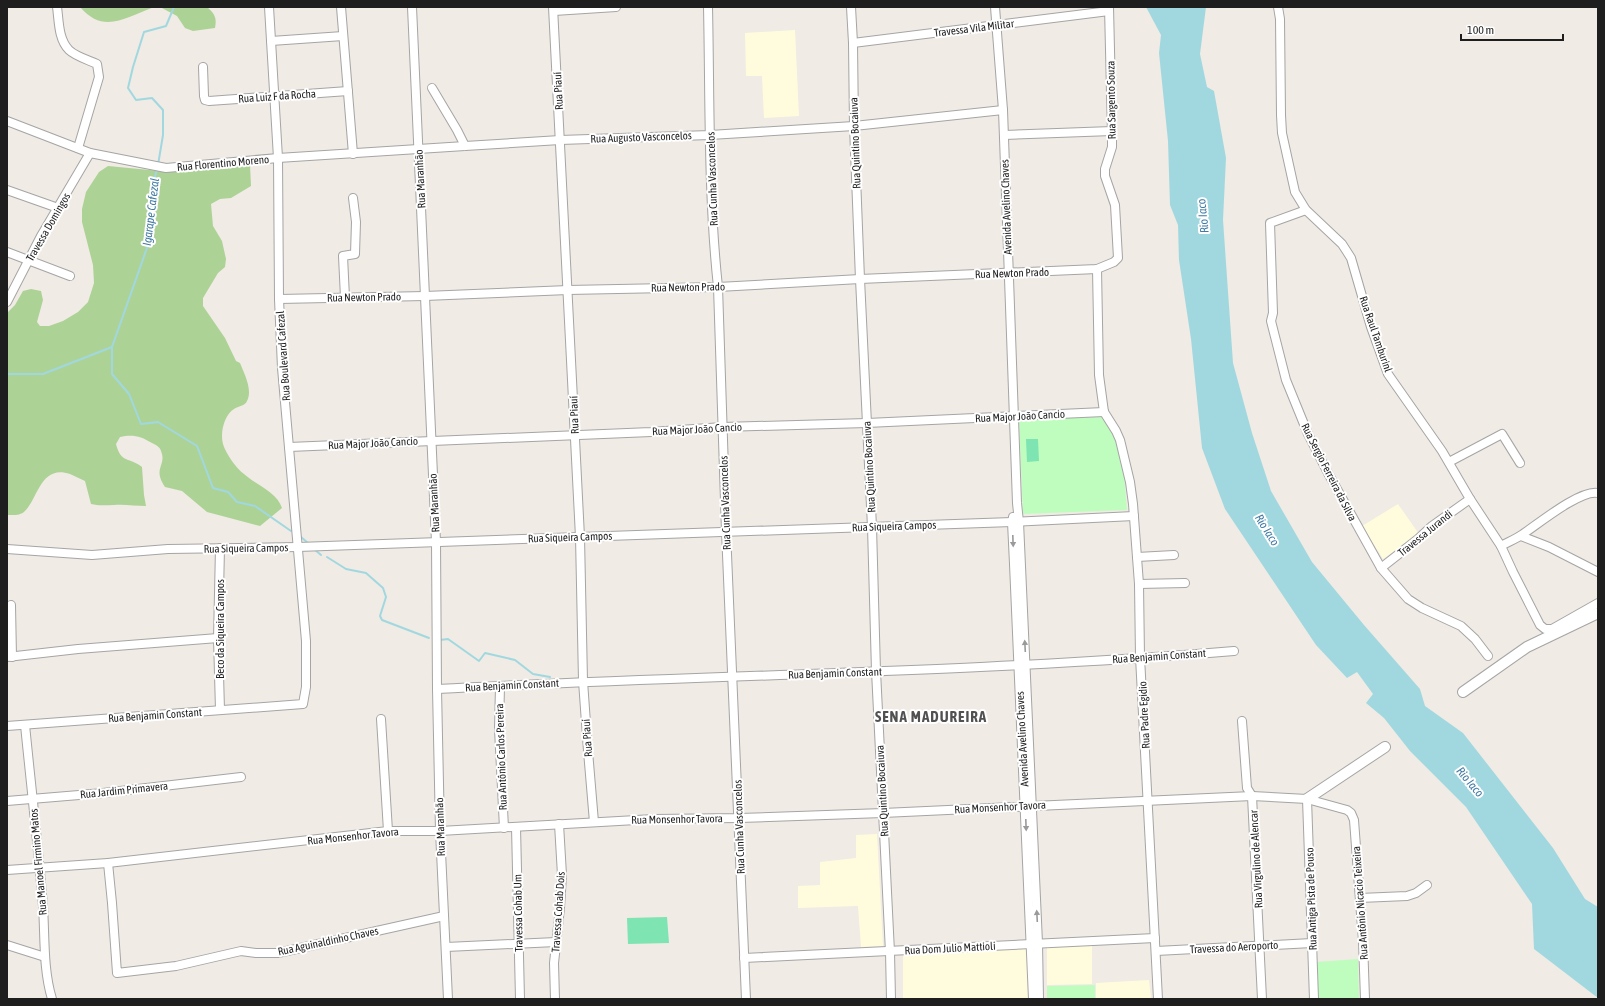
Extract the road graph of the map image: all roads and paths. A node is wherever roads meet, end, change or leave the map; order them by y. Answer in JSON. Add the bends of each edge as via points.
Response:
{"nodes":[{"id":1,"x":57,"y":7,"type":"edge"},
{"id":2,"x":269,"y":7,"type":"edge"},
{"id":3,"x":341,"y":7,"type":"edge"},
{"id":4,"x":412,"y":7,"type":"edge"},
{"id":5,"x":616,"y":7,"type":"edge"},
{"id":6,"x":708,"y":7,"type":"edge"},
{"id":7,"x":850,"y":7,"type":"edge"},
{"id":8,"x":995,"y":7,"type":"edge"},
{"id":9,"x":1278,"y":7,"type":"edge"},
{"id":10,"x":554,"y":9,"type":"edge"},
{"id":11,"x":1109,"y":9,"type":"edge"},
{"id":12,"x":1095,"y":12,"type":"joint"},
{"id":13,"x":996,"y":26,"type":"junction"},
{"id":14,"x":343,"y":36,"type":"junction"},
{"id":15,"x":271,"y":41,"type":"junction"},
{"id":16,"x":853,"y":43,"type":"junction"},
{"id":17,"x":203,"y":67,"type":"dead end"},
{"id":18,"x":432,"y":88,"type":"dead end"},
{"id":19,"x":348,"y":91,"type":"junction"},
{"id":20,"x":275,"y":97,"type":"junction"},
{"id":21,"x":1003,"y":110,"type":"junction"},
{"id":22,"x":7,"y":121,"type":"edge"},
{"id":23,"x":854,"y":126,"type":"junction"},
{"id":24,"x":1112,"y":131,"type":"junction"},
{"id":25,"x":710,"y":134,"type":"junction"},
{"id":26,"x":1004,"y":135,"type":"junction"},
{"id":27,"x":560,"y":140,"type":"junction"},
{"id":28,"x":465,"y":146,"type":"junction"},
{"id":29,"x":78,"y":148,"type":"junction"},
{"id":30,"x":418,"y":149,"type":"junction"},
{"id":31,"x":90,"y":153,"type":"junction"},
{"id":32,"x":352,"y":154,"type":"junction"},
{"id":33,"x":278,"y":158,"type":"junction"},
{"id":34,"x":7,"y":190,"type":"edge"},
{"id":35,"x":353,"y":198,"type":"dead end"},
{"id":36,"x":58,"y":208,"type":"junction"},
{"id":37,"x":1306,"y":210,"type":"junction"},
{"id":38,"x":7,"y":252,"type":"edge"},
{"id":39,"x":29,"y":260,"type":"junction"},
{"id":40,"x":1097,"y":269,"type":"junction"},
{"id":41,"x":1008,"y":273,"type":"junction"},
{"id":42,"x":70,"y":276,"type":"dead end"},
{"id":43,"x":860,"y":279,"type":"junction"},
{"id":44,"x":718,"y":287,"type":"junction"},
{"id":45,"x":568,"y":290,"type":"junction"},
{"id":46,"x":425,"y":296,"type":"junction"},
{"id":47,"x":345,"y":298,"type":"junction"},
{"id":48,"x":279,"y":299,"type":"junction"},
{"id":49,"x":7,"y":302,"type":"edge"},
{"id":50,"x":1104,"y":412,"type":"junction"},
{"id":51,"x":1014,"y":416,"type":"junction"},
{"id":52,"x":867,"y":423,"type":"junction"},
{"id":53,"x":723,"y":427,"type":"junction"},
{"id":54,"x":574,"y":435,"type":"junction"},
{"id":55,"x":431,"y":440,"type":"junction"},
{"id":56,"x":289,"y":447,"type":"junction"},
{"id":57,"x":1449,"y":462,"type":"junction"},
{"id":58,"x":1520,"y":462,"type":"dead end"},
{"id":59,"x":1598,"y":493,"type":"edge"},
{"id":60,"x":1470,"y":499,"type":"junction"},
{"id":61,"x":1134,"y":516,"type":"junction"},
{"id":62,"x":1016,"y":522,"type":"junction"},
{"id":63,"x":872,"y":527,"type":"junction"},
{"id":64,"x":726,"y":531,"type":"junction"},
{"id":65,"x":1521,"y":536,"type":"junction"},
{"id":66,"x":580,"y":537,"type":"junction"},
{"id":67,"x":436,"y":542,"type":"junction"},
{"id":68,"x":1501,"y":546,"type":"junction"},
{"id":69,"x":298,"y":547,"type":"junction"},
{"id":70,"x":220,"y":548,"type":"junction"},
{"id":71,"x":7,"y":549,"type":"edge"},
{"id":72,"x":1174,"y":555,"type":"dead end"},
{"id":73,"x":1137,"y":558,"type":"junction"},
{"id":74,"x":1381,"y":568,"type":"junction"},
{"id":75,"x":1598,"y":572,"type":"edge"},
{"id":76,"x":1185,"y":583,"type":"dead end"},
{"id":77,"x":1139,"y":584,"type":"junction"},
{"id":78,"x":1598,"y":603,"type":"edge"},
{"id":79,"x":11,"y":605,"type":"dead end"},
{"id":80,"x":1598,"y":613,"type":"edge"},
{"id":81,"x":218,"y":638,"type":"junction"},
{"id":82,"x":1234,"y":651,"type":"dead end"},
{"id":83,"x":1488,"y":656,"type":"dead end"},
{"id":84,"x":9,"y":657,"type":"edge"},
{"id":85,"x":1140,"y":657,"type":"junction"},
{"id":86,"x":1022,"y":665,"type":"junction"},
{"id":87,"x":876,"y":671,"type":"junction"},
{"id":88,"x":733,"y":677,"type":"junction"},
{"id":89,"x":584,"y":681,"type":"junction"},
{"id":90,"x":500,"y":686,"type":"junction"},
{"id":91,"x":437,"y":689,"type":"junction"},
{"id":92,"x":1463,"y":692,"type":"dead end"},
{"id":93,"x":303,"y":704,"type":"joint"},
{"id":94,"x":220,"y":710,"type":"junction"},
{"id":95,"x":381,"y":718,"type":"dead end"},
{"id":96,"x":1242,"y":721,"type":"dead end"},
{"id":97,"x":25,"y":725,"type":"junction"},
{"id":98,"x":7,"y":726,"type":"edge"},
{"id":99,"x":1385,"y":747,"type":"dead end"},
{"id":100,"x":241,"y":777,"type":"dead end"},
{"id":101,"x":1252,"y":796,"type":"junction"},
{"id":102,"x":32,"y":799,"type":"junction"},
{"id":103,"x":1307,"y":799,"type":"junction"},
{"id":104,"x":7,"y":801,"type":"edge"},
{"id":105,"x":1149,"y":801,"type":"junction"},
{"id":106,"x":1029,"y":806,"type":"junction"},
{"id":107,"x":1347,"y":810,"type":"joint"},
{"id":108,"x":883,"y":813,"type":"junction"},
{"id":109,"x":739,"y":818,"type":"junction"},
{"id":110,"x":594,"y":822,"type":"junction"},
{"id":111,"x":559,"y":824,"type":"junction"},
{"id":112,"x":516,"y":827,"type":"junction"},
{"id":113,"x":504,"y":828,"type":"junction"},
{"id":114,"x":388,"y":831,"type":"junction"},
{"id":115,"x":440,"y":831,"type":"junction"},
{"id":116,"x":108,"y":863,"type":"junction"},
{"id":117,"x":39,"y":867,"type":"junction"},
{"id":118,"x":7,"y":870,"type":"edge"},
{"id":119,"x":1427,"y":885,"type":"dead end"},
{"id":120,"x":1360,"y":898,"type":"junction"},
{"id":121,"x":444,"y":916,"type":"junction"},
{"id":122,"x":1155,"y":938,"type":"junction"},
{"id":123,"x":556,"y":942,"type":"junction"},
{"id":124,"x":1034,"y":943,"type":"junction"},
{"id":125,"x":1312,"y":943,"type":"junction"},
{"id":126,"x":518,"y":944,"type":"junction"},
{"id":127,"x":7,"y":945,"type":"edge"},
{"id":128,"x":1260,"y":946,"type":"junction"},
{"id":129,"x":446,"y":947,"type":"junction"},
{"id":130,"x":1156,"y":951,"type":"junction"},
{"id":131,"x":890,"y":952,"type":"junction"},
{"id":132,"x":45,"y":956,"type":"junction"},
{"id":133,"x":744,"y":958,"type":"junction"},
{"id":134,"x":49,"y":989,"type":"junction"},
{"id":135,"x":44,"y":999,"type":"edge"},
{"id":136,"x":52,"y":999,"type":"edge"},
{"id":137,"x":448,"y":999,"type":"edge"},
{"id":138,"x":520,"y":999,"type":"edge"},
{"id":139,"x":555,"y":999,"type":"edge"},
{"id":140,"x":746,"y":999,"type":"edge"},
{"id":141,"x":891,"y":999,"type":"edge"},
{"id":142,"x":1033,"y":999,"type":"edge"},
{"id":143,"x":1039,"y":999,"type":"edge"},
{"id":144,"x":1158,"y":999,"type":"edge"},
{"id":145,"x":1262,"y":999,"type":"edge"},
{"id":146,"x":1314,"y":999,"type":"edge"},
{"id":147,"x":1365,"y":999,"type":"edge"}],
"edges":[{"from":1,"to":29,"type":"street","via":[[60,31],[68,49],[97,64],[98,69],[99,77]]},
{"from":2,"to":15,"type":"street","name":"Rua Boulevard Cafezal"},
{"from":3,"to":14,"type":"street"},
{"from":4,"to":30,"type":"street","name":"Rua Maranhão"},
{"from":5,"to":10,"type":"street"},
{"from":6,"to":25,"type":"street","name":"Rua Cunha Vasconcelos"},
{"from":7,"to":16,"type":"street","name":"Rua Quintino Bocaiuva"},
{"from":8,"to":13,"type":"street","name":"Avenida Avelino Chaves"},
{"from":9,"to":37,"type":"street","name":"Rua Raul Tamburinl","via":[[1282,133],[1295,192]]},
{"from":10,"to":27,"type":"street","name":"Rua Piauí"},
{"from":11,"to":12,"type":"street","name":"Rua Sargento Souza"},
{"from":11,"to":24,"type":"street","name":"Rua Sargento Souza"},
{"from":12,"to":13,"type":"street","name":"Travessa Vila Militar"},
{"from":13,"to":16,"type":"street","name":"Travessa Vila Militar"},
{"from":13,"to":21,"type":"street","name":"Avenida Avelino Chaves"},
{"from":14,"to":15,"type":"street"},
{"from":14,"to":19,"type":"street"},
{"from":15,"to":20,"type":"street","name":"Rua Boulevard Cafezal"},
{"from":16,"to":23,"type":"street","name":"Rua Quintino Bocaiuva"},
{"from":17,"to":20,"type":"street","name":"Rua Luiz F da Rocha","via":[[205,100]]},
{"from":18,"to":28,"type":"street"},
{"from":19,"to":20,"type":"street","name":"Rua Luiz F da Rocha"},
{"from":19,"to":32,"type":"street"},
{"from":20,"to":33,"type":"street","name":"Rua Boulevard Cafezal"},
{"from":21,"to":23,"type":"street","name":"Rua Augusto Vasconcelos"},
{"from":21,"to":26,"type":"street","name":"Avenida Avelino Chaves"},
{"from":22,"to":29,"type":"street","name":"Rua Florentino Moreno"},
{"from":23,"to":25,"type":"street","name":"Rua Augusto Vasconcelos"},
{"from":23,"to":43,"type":"street","name":"Rua Quintino Bocaiuva"},
{"from":24,"to":26,"type":"street"},
{"from":24,"to":40,"type":"street","name":"Rua Sargento Souza","via":[[1112,147],[1105,176],[1115,205],[1118,258]]},
{"from":25,"to":27,"type":"street","name":"Rua Augusto Vasconcelos"},
{"from":25,"to":44,"type":"street","name":"Rua Cunha Vasconcelos"},
{"from":26,"to":41,"type":"street","name":"Avenida Avelino Chaves"},
{"from":27,"to":28,"type":"street","name":"Rua Augusto Vasconcelos"},
{"from":27,"to":45,"type":"street","name":"Rua Piauí"},
{"from":28,"to":30,"type":"street","name":"Rua Augusto Vasconcelos"},
{"from":29,"to":31,"type":"street","name":"Rua Florentino Moreno"},
{"from":30,"to":32,"type":"street","name":"Rua Augusto Vasconcelos"},
{"from":30,"to":46,"type":"street","name":"Rua Maranhão"},
{"from":31,"to":33,"type":"street","name":"Rua Florentino Moreno","via":[[166,168]]},
{"from":31,"to":36,"type":"street","name":"Travessa Domingos"},
{"from":32,"to":33,"type":"street","name":"Rua Augusto Vasconcelos"},
{"from":33,"to":48,"type":"street","name":"Rua Boulevard Cafezal"},
{"from":34,"to":36,"type":"street"},
{"from":35,"to":47,"type":"street","via":[[356,254],[343,256]]},
{"from":36,"to":39,"type":"street","name":"Travessa Domingos"},
{"from":37,"to":57,"type":"street","name":"Rua Raul Tamburinl","via":[[1342,244],[1350,258],[1388,374]]},
{"from":37,"to":74,"type":"street","name":"Rua Sergio Ferreira da Silva","via":[[1270,223],[1273,313],[1271,321],[1286,380],[1308,434]]},
{"from":38,"to":39,"type":"street"},
{"from":39,"to":42,"type":"street"},
{"from":39,"to":49,"type":"street","name":"Travessa Domingos"},
{"from":40,"to":41,"type":"street","name":"Rua Newton Prado"},
{"from":40,"to":50,"type":"street","via":[[1099,375]]},
{"from":41,"to":43,"type":"street","name":"Rua Newton Prado"},
{"from":41,"to":51,"type":"street","name":"Avenida Avelino Chaves"},
{"from":43,"to":44,"type":"street","name":"Rua Newton Prado"},
{"from":43,"to":52,"type":"street","name":"Rua Quintino Bocaiuva"},
{"from":44,"to":45,"type":"street","name":"Rua Newton Prado"},
{"from":44,"to":53,"type":"street","name":"Rua Cunha Vasconcelos"},
{"from":45,"to":46,"type":"street","name":"Rua Newton Prado"},
{"from":45,"to":54,"type":"street","name":"Rua Piauí"},
{"from":46,"to":47,"type":"street","name":"Rua Newton Prado"},
{"from":46,"to":55,"type":"street","name":"Rua Maranhão"},
{"from":47,"to":48,"type":"street","name":"Rua Newton Prado"},
{"from":48,"to":56,"type":"street","name":"Rua Boulevard Cafezal"},
{"from":50,"to":51,"type":"street","name":"Rua Major João Cancio"},
{"from":50,"to":61,"type":"street","name":"Rua Padre Egidio","via":[[1120,440],[1130,482]]},
{"from":51,"to":52,"type":"street","name":"Rua Major João Cancio"},
{"from":51,"to":62,"type":"street","name":"Avenida Avelino Chaves"},
{"from":52,"to":53,"type":"street","name":"Rua Major João Cancio"},
{"from":52,"to":63,"type":"street","name":"Rua Quintino Bocaiuva"},
{"from":53,"to":54,"type":"street","name":"Rua Major João Cancio"},
{"from":53,"to":64,"type":"street","name":"Rua Cunha Vasconcelos"},
{"from":54,"to":55,"type":"street","name":"Rua Major João Cancio"},
{"from":54,"to":66,"type":"street","name":"Rua Piauí"},
{"from":55,"to":56,"type":"street","name":"Rua Major João Cancio"},
{"from":55,"to":67,"type":"street","name":"Rua Maranhão"},
{"from":56,"to":69,"type":"street","name":"Rua Boulevard Cafezal"},
{"from":57,"to":58,"type":"street","via":[[1502,434]]},
{"from":57,"to":60,"type":"street","name":"Rua Raul Tamburinl"},
{"from":59,"to":65,"type":"street","via":[[1587,493],[1575,499]]},
{"from":60,"to":68,"type":"street","name":"Rua Raul Tamburinl"},
{"from":60,"to":74,"type":"street","name":"Travessa Jurandi"},
{"from":61,"to":62,"type":"street","name":"Rua Siqueira Campos"},
{"from":61,"to":73,"type":"street","name":"Rua Padre Egidio"},
{"from":62,"to":63,"type":"street","name":"Rua Siqueira Campos"},
{"from":62,"to":86,"type":"street","name":"Avenida Avelino Chaves"},
{"from":63,"to":64,"type":"street","name":"Rua Siqueira Campos"},
{"from":63,"to":87,"type":"street","name":"Rua Quintino Bocaiuva"},
{"from":64,"to":66,"type":"street","name":"Rua Siqueira Campos"},
{"from":64,"to":88,"type":"street","name":"Rua Cunha Vasconcelos"},
{"from":65,"to":68,"type":"street"},
{"from":65,"to":75,"type":"street"},
{"from":66,"to":67,"type":"street","name":"Rua Siqueira Campos"},
{"from":66,"to":89,"type":"street","name":"Rua Piauí"},
{"from":67,"to":69,"type":"street","name":"Rua Siqueira Campos"},
{"from":67,"to":91,"type":"street","name":"Rua Maranhão"},
{"from":68,"to":78,"type":"street","name":"Rua Raul Tamburinl","via":[[1540,625],[1545,629],[1552,629]]},
{"from":69,"to":70,"type":"street","name":"Rua Siqueira Campos"},
{"from":69,"to":93,"type":"street","name":"Rua Boulevard Cafezal","via":[[306,641],[306,687]]},
{"from":70,"to":71,"type":"street","name":"Rua Siqueira Campos","via":[[92,555]]},
{"from":70,"to":81,"type":"street","name":"Beco da Siqueira Campos"},
{"from":72,"to":73,"type":"street"},
{"from":73,"to":77,"type":"street","name":"Rua Padre Egidio"},
{"from":74,"to":83,"type":"street","name":"Rua Sergio Ferreira da Silva","via":[[1408,599],[1461,626]]},
{"from":76,"to":77,"type":"street"},
{"from":77,"to":85,"type":"street","name":"Rua Padre Egidio"},
{"from":79,"to":84,"type":"street"},
{"from":80,"to":92,"type":"street","via":[[1527,647]]},
{"from":81,"to":84,"type":"street"},
{"from":81,"to":94,"type":"street","name":"Beco da Siqueira Campos"},
{"from":82,"to":85,"type":"street","name":"Rua Benjamin Constant"},
{"from":85,"to":86,"type":"street","name":"Rua Benjamin Constant"},
{"from":85,"to":105,"type":"street","name":"Rua Padre Egidio"},
{"from":86,"to":87,"type":"street","name":"Rua Benjamin Constant"},
{"from":86,"to":106,"type":"street","name":"Avenida Avelino Chaves"},
{"from":87,"to":88,"type":"street","name":"Rua Benjamin Constant"},
{"from":87,"to":108,"type":"street","name":"Rua Quintino Bocaiuva"},
{"from":88,"to":89,"type":"street","name":"Rua Benjamin Constant"},
{"from":88,"to":109,"type":"street","name":"Rua Cunha Vasconcelos"},
{"from":89,"to":90,"type":"street","name":"Rua Benjamin Constant"},
{"from":89,"to":110,"type":"street","name":"Rua Piauí"},
{"from":90,"to":91,"type":"street","name":"Rua Benjamin Constant"},
{"from":90,"to":113,"type":"street","name":"Rua Antônio Carlos Pereira"},
{"from":91,"to":115,"type":"street","name":"Rua Maranhão"},
{"from":93,"to":94,"type":"street","name":"Rua Benjamin Constant"},
{"from":94,"to":97,"type":"street","name":"Rua Benjamin Constant"},
{"from":95,"to":114,"type":"street"},
{"from":96,"to":101,"type":"street","name":"Rua Virgulino de Alencar","via":[[1247,788]]},
{"from":97,"to":98,"type":"street","name":"Rua Benjamin Constant"},
{"from":97,"to":102,"type":"street","name":"Rua Manoel Firmino Matos"},
{"from":99,"to":103,"type":"street"},
{"from":100,"to":102,"type":"street","name":"Rua Jardim Primavera"},
{"from":101,"to":103,"type":"street","name":"Rua Monsenhor Tavora"},
{"from":101,"to":105,"type":"street","name":"Rua Monsenhor Tavora"},
{"from":101,"to":128,"type":"street","name":"Rua Virgulino de Alencar"},
{"from":102,"to":104,"type":"street","name":"Rua Jardim Primavera"},
{"from":102,"to":117,"type":"street","name":"Rua Manoel Firmino Matos"},
{"from":103,"to":107,"type":"street","name":"Rua Monsenhor Tavora"},
{"from":103,"to":125,"type":"street","name":"Rua Antiga Pista de Pouso"},
{"from":105,"to":106,"type":"street","name":"Rua Monsenhor Tavora"},
{"from":105,"to":122,"type":"street","name":"Rua Padre Egidio"},
{"from":106,"to":108,"type":"street","name":"Rua Monsenhor Tavora"},
{"from":106,"to":124,"type":"street","name":"Avenida Avelino Chaves"},
{"from":107,"to":120,"type":"street","name":"Rua Antônio Nicacio Teixeira","via":[[1352,813],[1354,820]]},
{"from":108,"to":109,"type":"street","name":"Rua Monsenhor Tavora"},
{"from":108,"to":131,"type":"street","name":"Rua Quintino Bocaiuva"},
{"from":109,"to":110,"type":"street","name":"Rua Monsenhor Tavora","via":[[654,818]]},
{"from":109,"to":133,"type":"street","name":"Rua Cunha Vasconcelos"},
{"from":110,"to":111,"type":"street","name":"Rua Monsenhor Tavora"},
{"from":111,"to":112,"type":"street","name":"Rua Monsenhor Tavora"},
{"from":111,"to":123,"type":"street","name":"Travessa Cohab Dois","via":[[562,874]]},
{"from":112,"to":113,"type":"street","name":"Rua Monsenhor Tavora"},
{"from":112,"to":126,"type":"street","name":"Travessa Cohab Um"},
{"from":113,"to":115,"type":"street","name":"Rua Monsenhor Tavora"},
{"from":114,"to":115,"type":"street","name":"Rua Monsenhor Tavora"},
{"from":114,"to":116,"type":"street","name":"Rua Monsenhor Tavora"},
{"from":115,"to":121,"type":"street","name":"Rua Maranhão"},
{"from":116,"to":117,"type":"street","name":"Rua Monsenhor Tavora"},
{"from":116,"to":121,"type":"street","name":"Rua Aguinaldinho Chaves","via":[[117,974],[176,966],[241,951],[278,953]]},
{"from":117,"to":118,"type":"street","name":"Rua Monsenhor Tavora"},
{"from":117,"to":132,"type":"street","name":"Rua Manoel Firmino Matos"},
{"from":119,"to":120,"type":"street","via":[[1407,896]]},
{"from":120,"to":147,"type":"street","name":"Rua Antônio Nicacio Teixeira"},
{"from":121,"to":129,"type":"street","name":"Rua Maranhão"},
{"from":122,"to":124,"type":"street","name":"Rua Dom Julio Mattioli"},
{"from":122,"to":130,"type":"street","name":"Rua Padre Egidio"},
{"from":123,"to":126,"type":"street"},
{"from":123,"to":139,"type":"street","name":"Travessa Cohab Dois"},
{"from":124,"to":131,"type":"street","name":"Rua Dom Julio Mattioli"},
{"from":124,"to":142,"type":"street","name":"Avenida Avelino Chaves"},
{"from":124,"to":143,"type":"street","name":"Avenida Avelino Chaves"},
{"from":125,"to":128,"type":"street","name":"Travessa do Aeroporto"},
{"from":125,"to":146,"type":"street","name":"Rua Antiga Pista de Pouso"},
{"from":126,"to":129,"type":"street"},
{"from":126,"to":138,"type":"street","name":"Travessa Cohab Um"},
{"from":127,"to":132,"type":"street"},
{"from":128,"to":130,"type":"street","name":"Travessa do Aeroporto"},
{"from":128,"to":145,"type":"street","name":"Rua Virgulino de Alencar"},
{"from":129,"to":137,"type":"street","name":"Rua Maranhão"},
{"from":130,"to":144,"type":"street","name":"Rua Padre Egidio"},
{"from":131,"to":133,"type":"street","name":"Rua Dom Julio Mattioli"},
{"from":131,"to":141,"type":"street","name":"Rua Quintino Bocaiuva"},
{"from":132,"to":134,"type":"street","name":"Rua Manoel Firmino Matos"},
{"from":133,"to":140,"type":"street","name":"Rua Cunha Vasconcelos"},
{"from":134,"to":135,"type":"street"},
{"from":134,"to":136,"type":"street","name":"Rua Manoel Firmino Matos"}]}
